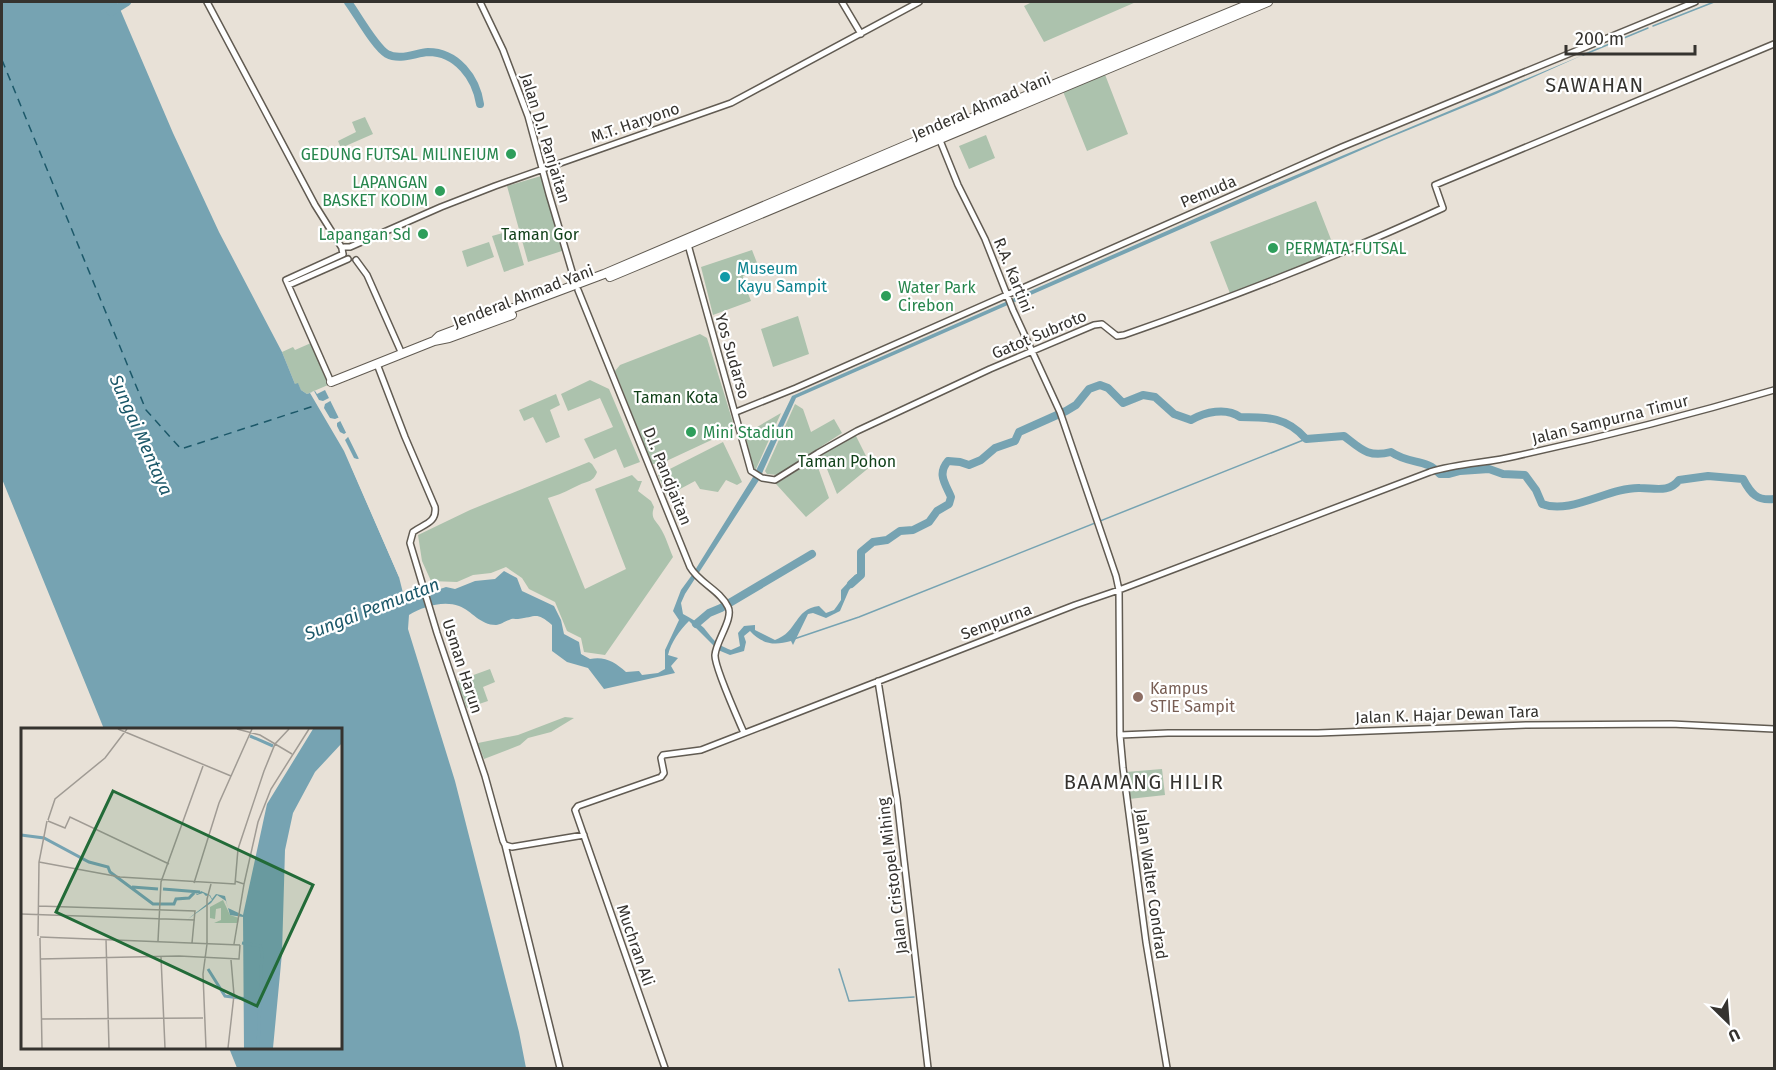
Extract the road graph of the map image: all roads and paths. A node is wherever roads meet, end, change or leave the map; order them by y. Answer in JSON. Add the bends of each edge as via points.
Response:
{"nodes":[{"id":1,"x":207,"y":2,"type":"edge"},
{"id":2,"x":480,"y":2,"type":"edge"},
{"id":3,"x":842,"y":2,"type":"edge"},
{"id":4,"x":919,"y":2,"type":"edge"},
{"id":5,"x":1254,"y":2,"type":"edge"},
{"id":6,"x":1268,"y":2,"type":"edge"},
{"id":7,"x":1695,"y":2,"type":"edge"},
{"id":8,"x":861,"y":34,"type":"junction"},
{"id":9,"x":1774,"y":45,"type":"edge"},
{"id":10,"x":939,"y":138,"type":"junction"},
{"id":11,"x":543,"y":169,"type":"junction"},
{"id":12,"x":702,"y":235,"type":"junction"},
{"id":13,"x":687,"y":242,"type":"junction"},
{"id":14,"x":350,"y":247,"type":"junction"},
{"id":15,"x":342,"y":251,"type":"junction"},
{"id":16,"x":348,"y":260,"type":"junction"},
{"id":17,"x":356,"y":260,"type":"junction"},
{"id":18,"x":289,"y":284,"type":"junction"},
{"id":19,"x":577,"y":288,"type":"junction"},
{"id":20,"x":1008,"y":296,"type":"junction"},
{"id":21,"x":1032,"y":351,"type":"junction"},
{"id":22,"x":402,"y":354,"type":"junction"},
{"id":23,"x":377,"y":364,"type":"junction"},
{"id":24,"x":331,"y":382,"type":"joint"},
{"id":25,"x":1774,"y":390,"type":"edge"},
{"id":26,"x":736,"y":412,"type":"junction"},
{"id":27,"x":1449,"y":466,"type":"joint"},
{"id":28,"x":754,"y":474,"type":"joint"},
{"id":29,"x":1097,"y":522,"type":"joint"},
{"id":30,"x":1119,"y":590,"type":"junction"},
{"id":31,"x":878,"y":681,"type":"junction"},
{"id":32,"x":1774,"y":729,"type":"edge"},
{"id":33,"x":744,"y":733,"type":"junction"},
{"id":34,"x":1120,"y":735,"type":"junction"},
{"id":35,"x":575,"y":810,"type":"joint"},
{"id":36,"x":582,"y":834,"type":"junction"},
{"id":37,"x":505,"y":844,"type":"junction"},
{"id":38,"x":560,"y":1068,"type":"edge"},
{"id":39,"x":663,"y":1068,"type":"edge"},
{"id":40,"x":928,"y":1068,"type":"edge"},
{"id":41,"x":1167,"y":1068,"type":"edge"}],
"edges":[{"from":1,"to":15,"type":"street"},
{"from":2,"to":11,"type":"street","name":"Jalan D.I. Panjaitan","via":[[516,83]]},
{"from":3,"to":8,"type":"street"},
{"from":4,"to":8,"type":"street","name":"M.T. Haryono"},
{"from":5,"to":12,"type":"highway","name":"Jenderal Ahmad Yani","via":[[913,142]]},
{"from":6,"to":10,"type":"highway","name":"Jenderal Ahmad Yani"},
{"from":7,"to":20,"type":"street","name":"Pemuda","via":[[1342,147]]},
{"from":8,"to":11,"type":"street","name":"M.T. Haryono","via":[[731,103]]},
{"from":9,"to":21,"type":"street","name":"Gatot Subroto","via":[[1435,185],[1443,208],[1276,281],[1128,334],[1117,336],[1098,324]]},
{"from":10,"to":12,"type":"highway","name":"Jenderal Ahmad Yani"},
{"from":10,"to":20,"type":"street","name":"R.A. Kartini"},
{"from":11,"to":14,"type":"street","name":"M.T. Haryono"},
{"from":11,"to":19,"type":"street","name":"Jalan D.I. Panjaitan"},
{"from":12,"to":13,"type":"highway"},
{"from":13,"to":19,"type":"highway","name":"Jenderal Ahmad Yani"},
{"from":13,"to":19,"type":"highway","name":"Jenderal Ahmad Yani","via":[[666,247]]},
{"from":13,"to":26,"type":"street","name":"Yos Sudarso"},
{"from":14,"to":15,"type":"street","name":"M.T. Haryono"},
{"from":14,"to":17,"type":"street"},
{"from":15,"to":16,"type":"street"},
{"from":15,"to":18,"type":"street","name":"M.T. Haryono"},
{"from":16,"to":17,"type":"street"},
{"from":16,"to":18,"type":"street"},
{"from":17,"to":22,"type":"street","via":[[367,274]]},
{"from":18,"to":24,"type":"street"},
{"from":19,"to":22,"type":"highway","name":"Jenderal Ahmad Yani","via":[[439,336]]},
{"from":19,"to":33,"type":"street","name":"D.I. Pandjaitan","via":[[693,571],[727,605],[730,616],[715,657]]},
{"from":20,"to":21,"type":"street","name":"R.A. Kartini"},
{"from":20,"to":26,"type":"street","name":"Pemuda"},
{"from":21,"to":28,"type":"street","name":"Gatot Subroto","via":[[858,430],[779,478],[770,480]]},
{"from":21,"to":29,"type":"street","name":"R.A. Kartini","via":[[1062,419]]},
{"from":22,"to":23,"type":"highway","name":"Jenderal Ahmad Yani"},
{"from":23,"to":24,"type":"highway","name":"Jenderal Ahmad Yani"},
{"from":23,"to":37,"type":"street","name":"Usman Harun","via":[[435,507],[433,520],[417,529],[410,543]]},
{"from":25,"to":27,"type":"street","name":"Jalan Sampurna Timur","via":[[1513,457]]},
{"from":26,"to":28,"type":"street","name":"Yos Sudarso"},
{"from":27,"to":30,"type":"street","name":"Sempurna"},
{"from":29,"to":30,"type":"street","name":"Jalan Walter Condrad"},
{"from":30,"to":31,"type":"street","name":"Sempurna"},
{"from":30,"to":34,"type":"street","name":"Jalan Walter Condrad"},
{"from":31,"to":33,"type":"street","name":"Sempurna"},
{"from":31,"to":40,"type":"street","name":"Jalan Cristopel Mihing","via":[[897,799]]},
{"from":32,"to":34,"type":"street","name":"Jalan K. Hajar Dewan Tara","via":[[1671,724],[1526,725]]},
{"from":33,"to":35,"type":"street","name":"Sempurna","via":[[697,751],[663,755],[661,777]]},
{"from":34,"to":41,"type":"street","name":"Jalan Walter Condrad","via":[[1146,942]]},
{"from":35,"to":36,"type":"street","name":"Muchran Ali"},
{"from":36,"to":37,"type":"street","via":[[518,847]]},
{"from":36,"to":39,"type":"street","name":"Muchran Ali"},
{"from":37,"to":38,"type":"street","name":"Usman Harun"}]}
